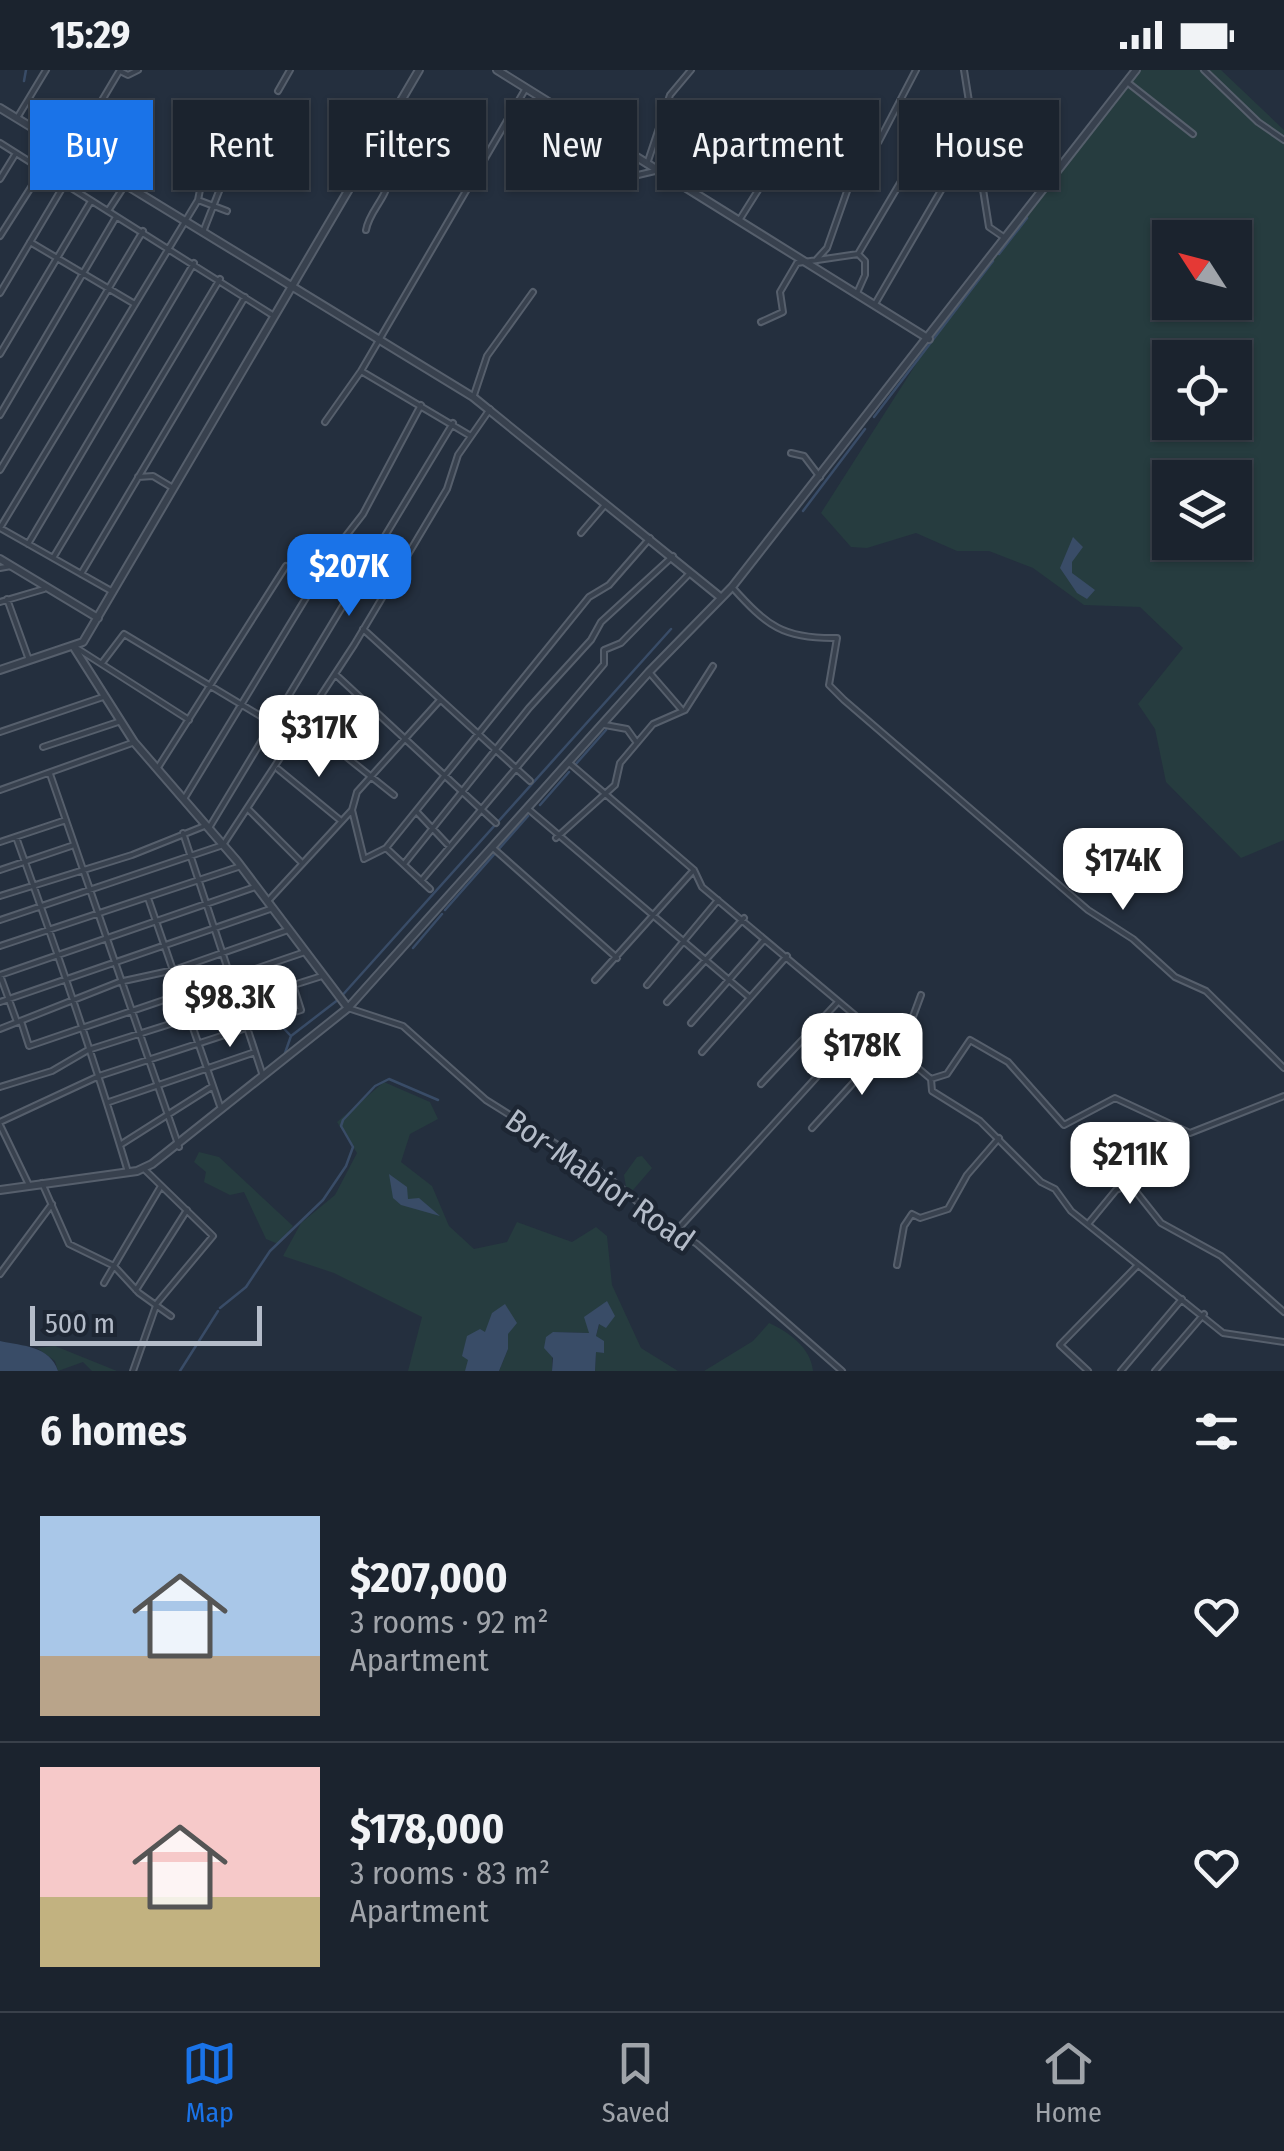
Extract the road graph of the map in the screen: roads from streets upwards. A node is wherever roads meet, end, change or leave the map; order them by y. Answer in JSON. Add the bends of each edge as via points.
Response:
{"nodes":[{"id":1,"x":46,"y":70,"type":"edge"},
{"id":2,"x":120,"y":70,"type":"edge"},
{"id":3,"x":138,"y":70,"type":"edge"},
{"id":4,"x":290,"y":70,"type":"edge"},
{"id":5,"x":418,"y":70,"type":"edge"},
{"id":6,"x":497,"y":70,"type":"edge"},
{"id":7,"x":691,"y":70,"type":"edge"},
{"id":8,"x":916,"y":70,"type":"edge"},
{"id":9,"x":964,"y":70,"type":"edge"},
{"id":10,"x":1136,"y":70,"type":"edge"},
{"id":11,"x":1204,"y":70,"type":"edge"},
{"id":12,"x":1127,"y":82,"type":"junction"},
{"id":13,"x":526,"y":88,"type":"junction"},
{"id":14,"x":278,"y":91,"type":"dead end"},
{"id":15,"x":102,"y":100,"type":"edge"},
{"id":16,"x":400,"y":100,"type":"edge"},
{"id":17,"x":970,"y":100,"type":"edge"},
{"id":18,"x":0,"y":108,"type":"edge"},
{"id":19,"x":17,"y":118,"type":"junction"},
{"id":20,"x":30,"y":126,"type":"edge"},
{"id":21,"x":1193,"y":134,"type":"dead end"},
{"id":22,"x":1284,"y":140,"type":"edge"},
{"id":23,"x":0,"y":143,"type":"edge"},
{"id":24,"x":16,"y":152,"type":"junction"},
{"id":25,"x":30,"y":162,"type":"edge"},
{"id":26,"x":646,"y":164,"type":"junction"},
{"id":27,"x":656,"y":170,"type":"junction"},
{"id":28,"x":637,"y":175,"type":"edge"},
{"id":29,"x":0,"y":178,"type":"edge"},
{"id":30,"x":899,"y":184,"type":"edge"},
{"id":31,"x":30,"y":189,"type":"edge"},
{"id":32,"x":60,"y":190,"type":"edge"},
{"id":33,"x":74,"y":190,"type":"edge"},
{"id":34,"x":121,"y":190,"type":"edge"},
{"id":35,"x":135,"y":190,"type":"edge"},
{"id":36,"x":200,"y":190,"type":"edge"},
{"id":37,"x":219,"y":190,"type":"edge"},
{"id":38,"x":347,"y":190,"type":"edge"},
{"id":39,"x":386,"y":190,"type":"edge"},
{"id":40,"x":758,"y":190,"type":"edge"},
{"id":41,"x":942,"y":190,"type":"edge"},
{"id":42,"x":985,"y":190,"type":"edge"},
{"id":43,"x":198,"y":200,"type":"junction"},
{"id":44,"x":91,"y":201,"type":"junction"},
{"id":45,"x":214,"y":203,"type":"junction"},
{"id":46,"x":108,"y":211,"type":"junction"},
{"id":47,"x":228,"y":211,"type":"dead end"},
{"id":48,"x":117,"y":215,"type":"junction"},
{"id":49,"x":740,"y":219,"type":"junction"},
{"id":50,"x":185,"y":221,"type":"junction"},
{"id":51,"x":366,"y":230,"type":"dead end"},
{"id":52,"x":143,"y":232,"type":"junction"},
{"id":53,"x":203,"y":232,"type":"junction"},
{"id":54,"x":0,"y":236,"type":"edge"},
{"id":55,"x":1005,"y":238,"type":"junction"},
{"id":56,"x":30,"y":242,"type":"junction"},
{"id":57,"x":167,"y":246,"type":"junction"},
{"id":58,"x":858,"y":254,"type":"junction"},
{"id":59,"x":58,"y":259,"type":"junction"},
{"id":60,"x":811,"y":261,"type":"junction"},
{"id":61,"x":194,"y":263,"type":"junction"},
{"id":62,"x":84,"y":274,"type":"junction"},
{"id":63,"x":220,"y":279,"type":"junction"},
{"id":64,"x":292,"y":284,"type":"junction"},
{"id":65,"x":108,"y":288,"type":"junction"},
{"id":66,"x":534,"y":292,"type":"dead end"},
{"id":67,"x":0,"y":293,"type":"edge"},
{"id":68,"x":857,"y":293,"type":"junction"},
{"id":69,"x":244,"y":297,"type":"junction"},
{"id":70,"x":135,"y":304,"type":"junction"},
{"id":71,"x":875,"y":304,"type":"junction"},
{"id":72,"x":274,"y":316,"type":"junction"},
{"id":73,"x":761,"y":322,"type":"dead end"},
{"id":74,"x":929,"y":339,"type":"junction"},
{"id":75,"x":378,"y":341,"type":"junction"},
{"id":76,"x":0,"y":354,"type":"edge"},
{"id":77,"x":362,"y":372,"type":"junction"},
{"id":78,"x":473,"y":397,"type":"junction"},
{"id":79,"x":421,"y":405,"type":"junction"},
{"id":80,"x":490,"y":408,"type":"junction"},
{"id":81,"x":0,"y":415,"type":"edge"},
{"id":82,"x":325,"y":422,"type":"dead end"},
{"id":83,"x":453,"y":423,"type":"junction"},
{"id":84,"x":471,"y":436,"type":"junction"},
{"id":85,"x":791,"y":453,"type":"dead end"},
{"id":86,"x":0,"y":470,"type":"edge"},
{"id":87,"x":138,"y":477,"type":"junction"},
{"id":88,"x":820,"y":477,"type":"junction"},
{"id":89,"x":173,"y":488,"type":"junction"},
{"id":90,"x":608,"y":504,"type":"junction"},
{"id":91,"x":0,"y":528,"type":"edge"},
{"id":92,"x":581,"y":532,"type":"dead end"},
{"id":93,"x":650,"y":538,"type":"junction"},
{"id":94,"x":28,"y":544,"type":"junction"},
{"id":95,"x":673,"y":556,"type":"junction"},
{"id":96,"x":53,"y":558,"type":"junction"},
{"id":97,"x":0,"y":559,"type":"edge"},
{"id":98,"x":12,"y":566,"type":"junction"},
{"id":99,"x":286,"y":566,"type":"dead end"},
{"id":100,"x":0,"y":568,"type":"edge"},
{"id":101,"x":692,"y":571,"type":"junction"},
{"id":102,"x":81,"y":574,"type":"junction"},
{"id":103,"x":732,"y":587,"type":"junction"},
{"id":104,"x":49,"y":588,"type":"junction"},
{"id":105,"x":113,"y":592,"type":"junction"},
{"id":106,"x":719,"y":596,"type":"junction"},
{"id":107,"x":7,"y":599,"type":"junction"},
{"id":108,"x":0,"y":602,"type":"edge"},
{"id":109,"x":98,"y":618,"type":"junction"},
{"id":110,"x":363,"y":629,"type":"junction"},
{"id":111,"x":74,"y":646,"type":"junction"},
{"id":112,"x":29,"y":660,"type":"junction"},
{"id":113,"x":102,"y":663,"type":"junction"},
{"id":114,"x":714,"y":666,"type":"dead end"},
{"id":115,"x":0,"y":670,"type":"edge"},
{"id":116,"x":649,"y":672,"type":"junction"},
{"id":117,"x":335,"y":674,"type":"junction"},
{"id":118,"x":212,"y":686,"type":"junction"},
{"id":119,"x":103,"y":696,"type":"junction"},
{"id":120,"x":440,"y":700,"type":"junction"},
{"id":121,"x":242,"y":705,"type":"junction"},
{"id":122,"x":685,"y":710,"type":"junction"},
{"id":123,"x":121,"y":720,"type":"junction"},
{"id":124,"x":189,"y":720,"type":"junction"},
{"id":125,"x":274,"y":724,"type":"junction"},
{"id":126,"x":304,"y":724,"type":"junction"},
{"id":127,"x":602,"y":725,"type":"junction"},
{"id":128,"x":0,"y":732,"type":"edge"},
{"id":129,"x":479,"y":734,"type":"junction"},
{"id":130,"x":407,"y":741,"type":"junction"},
{"id":131,"x":134,"y":742,"type":"junction"},
{"id":132,"x":636,"y":743,"type":"junction"},
{"id":133,"x":42,"y":747,"type":"dead end"},
{"id":134,"x":497,"y":751,"type":"junction"},
{"id":135,"x":568,"y":762,"type":"junction"},
{"id":136,"x":276,"y":768,"type":"junction"},
{"id":137,"x":517,"y":768,"type":"junction"},
{"id":138,"x":157,"y":769,"type":"junction"},
{"id":139,"x":50,"y":774,"type":"junction"},
{"id":140,"x":446,"y":774,"type":"junction"},
{"id":141,"x":374,"y":777,"type":"junction"},
{"id":142,"x":530,"y":781,"type":"dead end"},
{"id":143,"x":0,"y":790,"type":"edge"},
{"id":144,"x":462,"y":790,"type":"junction"},
{"id":145,"x":394,"y":795,"type":"dead end"},
{"id":146,"x":602,"y":795,"type":"junction"},
{"id":147,"x":184,"y":799,"type":"junction"},
{"id":148,"x":482,"y":808,"type":"junction"},
{"id":149,"x":527,"y":808,"type":"junction"},
{"id":150,"x":250,"y":810,"type":"junction"},
{"id":151,"x":352,"y":810,"type":"junction"},
{"id":152,"x":416,"y":812,"type":"junction"},
{"id":153,"x":66,"y":820,"type":"junction"},
{"id":154,"x":340,"y":820,"type":"junction"},
{"id":155,"x":496,"y":823,"type":"dead end"},
{"id":156,"x":208,"y":826,"type":"junction"},
{"id":157,"x":431,"y":828,"type":"junction"},
{"id":158,"x":183,"y":833,"type":"junction"},
{"id":159,"x":557,"y":836,"type":"junction"},
{"id":160,"x":16,"y":837,"type":"junction"},
{"id":161,"x":0,"y":842,"type":"edge"},
{"id":162,"x":74,"y":845,"type":"junction"},
{"id":163,"x":223,"y":845,"type":"junction"},
{"id":164,"x":448,"y":846,"type":"junction"},
{"id":165,"x":492,"y":846,"type":"junction"},
{"id":166,"x":386,"y":848,"type":"junction"},
{"id":167,"x":191,"y":856,"type":"junction"},
{"id":168,"x":25,"y":862,"type":"junction"},
{"id":169,"x":302,"y":863,"type":"junction"},
{"id":170,"x":404,"y":864,"type":"junction"},
{"id":171,"x":241,"y":866,"type":"junction"},
{"id":172,"x":81,"y":868,"type":"junction"},
{"id":173,"x":0,"y":870,"type":"edge"},
{"id":174,"x":694,"y":870,"type":"junction"},
{"id":175,"x":200,"y":880,"type":"junction"},
{"id":176,"x":422,"y":880,"type":"junction"},
{"id":177,"x":33,"y":884,"type":"junction"},
{"id":178,"x":258,"y":887,"type":"junction"},
{"id":179,"x":430,"y":888,"type":"dead end"},
{"id":180,"x":89,"y":891,"type":"junction"},
{"id":181,"x":0,"y":896,"type":"edge"},
{"id":182,"x":148,"y":897,"type":"junction"},
{"id":183,"x":718,"y":900,"type":"junction"},
{"id":184,"x":208,"y":904,"type":"junction"},
{"id":185,"x":271,"y":904,"type":"junction"},
{"id":186,"x":41,"y":907,"type":"junction"},
{"id":187,"x":97,"y":914,"type":"junction"},
{"id":188,"x":655,"y":915,"type":"junction"},
{"id":189,"x":744,"y":918,"type":"junction"},
{"id":190,"x":0,"y":920,"type":"edge"},
{"id":191,"x":157,"y":923,"type":"junction"},
{"id":192,"x":216,"y":928,"type":"junction"},
{"id":193,"x":48,"y":930,"type":"junction"},
{"id":194,"x":290,"y":930,"type":"junction"},
{"id":195,"x":766,"y":938,"type":"junction"},
{"id":196,"x":106,"y":940,"type":"junction"},
{"id":197,"x":683,"y":940,"type":"junction"},
{"id":198,"x":165,"y":945,"type":"junction"},
{"id":199,"x":0,"y":946,"type":"edge"},
{"id":200,"x":224,"y":952,"type":"junction"},
{"id":201,"x":305,"y":952,"type":"junction"},
{"id":202,"x":787,"y":956,"type":"junction"},
{"id":203,"x":58,"y":958,"type":"junction"},
{"id":204,"x":617,"y":958,"type":"junction"},
{"id":205,"x":704,"y":961,"type":"junction"},
{"id":206,"x":114,"y":963,"type":"junction"},
{"id":207,"x":174,"y":970,"type":"junction"},
{"id":208,"x":0,"y":975,"type":"edge"},
{"id":209,"x":322,"y":976,"type":"junction"},
{"id":210,"x":232,"y":977,"type":"junction"},
{"id":211,"x":65,"y":980,"type":"junction"},
{"id":212,"x":595,"y":980,"type":"dead end"},
{"id":213,"x":729,"y":980,"type":"junction"},
{"id":214,"x":119,"y":982,"type":"junction"},
{"id":215,"x":647,"y":984,"type":"dead end"},
{"id":216,"x":293,"y":986,"type":"junction"},
{"id":217,"x":182,"y":994,"type":"junction"},
{"id":218,"x":921,"y":995,"type":"dead end"},
{"id":219,"x":749,"y":998,"type":"junction"},
{"id":220,"x":8,"y":1000,"type":"junction"},
{"id":221,"x":71,"y":1000,"type":"junction"},
{"id":222,"x":0,"y":1002,"type":"edge"},
{"id":223,"x":240,"y":1002,"type":"junction"},
{"id":224,"x":667,"y":1002,"type":"dead end"},
{"id":225,"x":838,"y":1002,"type":"junction"},
{"id":226,"x":348,"y":1008,"type":"junction"},
{"id":227,"x":134,"y":1011,"type":"junction"},
{"id":228,"x":190,"y":1019,"type":"junction"},
{"id":229,"x":19,"y":1022,"type":"junction"},
{"id":230,"x":691,"y":1023,"type":"dead end"},
{"id":231,"x":864,"y":1024,"type":"junction"},
{"id":232,"x":248,"y":1027,"type":"junction"},
{"id":233,"x":0,"y":1028,"type":"edge"},
{"id":234,"x":82,"y":1029,"type":"junction"},
{"id":235,"x":140,"y":1036,"type":"junction"},
{"id":236,"x":198,"y":1042,"type":"junction"},
{"id":237,"x":887,"y":1046,"type":"junction"},
{"id":238,"x":88,"y":1050,"type":"junction"},
{"id":239,"x":892,"y":1050,"type":"junction"},
{"id":240,"x":256,"y":1052,"type":"junction"},
{"id":241,"x":702,"y":1052,"type":"dead end"},
{"id":242,"x":148,"y":1060,"type":"junction"},
{"id":243,"x":1284,"y":1068,"type":"edge"},
{"id":244,"x":208,"y":1069,"type":"junction"},
{"id":245,"x":98,"y":1076,"type":"junction"},
{"id":246,"x":263,"y":1076,"type":"junction"},
{"id":247,"x":932,"y":1079,"type":"junction"},
{"id":248,"x":761,"y":1084,"type":"dead end"},
{"id":249,"x":157,"y":1086,"type":"junction"},
{"id":250,"x":213,"y":1086,"type":"junction"},
{"id":251,"x":0,"y":1087,"type":"edge"},
{"id":252,"x":1284,"y":1096,"type":"edge"},
{"id":253,"x":108,"y":1103,"type":"junction"},
{"id":254,"x":222,"y":1110,"type":"junction"},
{"id":255,"x":168,"y":1116,"type":"junction"},
{"id":256,"x":0,"y":1123,"type":"edge"},
{"id":257,"x":812,"y":1128,"type":"dead end"},
{"id":258,"x":1000,"y":1138,"type":"junction"},
{"id":259,"x":120,"y":1145,"type":"junction"},
{"id":260,"x":178,"y":1147,"type":"junction"},
{"id":261,"x":144,"y":1168,"type":"junction"},
{"id":262,"x":128,"y":1172,"type":"junction"},
{"id":263,"x":42,"y":1184,"type":"junction"},
{"id":264,"x":29,"y":1185,"type":"junction"},
{"id":265,"x":161,"y":1186,"type":"junction"},
{"id":266,"x":0,"y":1190,"type":"edge"},
{"id":267,"x":52,"y":1204,"type":"junction"},
{"id":268,"x":187,"y":1210,"type":"junction"},
{"id":269,"x":1088,"y":1224,"type":"junction"},
{"id":270,"x":677,"y":1229,"type":"junction"},
{"id":271,"x":897,"y":1265,"type":"dead end"},
{"id":272,"x":114,"y":1266,"type":"junction"},
{"id":273,"x":1136,"y":1267,"type":"junction"},
{"id":274,"x":0,"y":1274,"type":"edge"},
{"id":275,"x":104,"y":1284,"type":"dead end"},
{"id":276,"x":136,"y":1290,"type":"junction"},
{"id":277,"x":1182,"y":1299,"type":"junction"},
{"id":278,"x":157,"y":1302,"type":"junction"},
{"id":279,"x":1284,"y":1312,"type":"edge"},
{"id":280,"x":1203,"y":1315,"type":"junction"},
{"id":281,"x":171,"y":1316,"type":"dead end"},
{"id":282,"x":1284,"y":1342,"type":"edge"},
{"id":283,"x":133,"y":1371,"type":"edge"},
{"id":284,"x":842,"y":1371,"type":"edge"},
{"id":285,"x":1088,"y":1371,"type":"edge"},
{"id":286,"x":1121,"y":1371,"type":"edge"},
{"id":287,"x":1155,"y":1371,"type":"edge"}],
"edges":[{"from":1,"to":19,"type":"street"},
{"from":2,"to":3,"type":"street"},
{"from":2,"to":15,"type":"street"},
{"from":4,"to":14,"type":"street"},
{"from":5,"to":16,"type":"street"},
{"from":6,"to":13,"type":"street"},
{"from":7,"to":26,"type":"street","via":[[670,95]]},
{"from":8,"to":60,"type":"street","via":[[879,142],[852,177],[827,248]]},
{"from":9,"to":17,"type":"street"},
{"from":10,"to":12,"type":"street"},
{"from":11,"to":22,"type":"street"},
{"from":12,"to":21,"type":"street"},
{"from":12,"to":55,"type":"street"},
{"from":13,"to":26,"type":"street"},
{"from":13,"to":75,"type":"street"},
{"from":18,"to":19,"type":"street"},
{"from":19,"to":20,"type":"street"},
{"from":23,"to":24,"type":"street"},
{"from":24,"to":25,"type":"street"},
{"from":24,"to":29,"type":"street"},
{"from":26,"to":27,"type":"street"},
{"from":27,"to":28,"type":"street"},
{"from":27,"to":49,"type":"street"},
{"from":30,"to":58,"type":"street"},
{"from":31,"to":54,"type":"street"},
{"from":32,"to":56,"type":"street"},
{"from":33,"to":44,"type":"street"},
{"from":34,"to":46,"type":"street"},
{"from":35,"to":50,"type":"street"},
{"from":36,"to":43,"type":"street"},
{"from":37,"to":45,"type":"street"},
{"from":38,"to":64,"type":"street"},
{"from":39,"to":51,"type":"street"},
{"from":40,"to":49,"type":"street"},
{"from":41,"to":71,"type":"street"},
{"from":42,"to":55,"type":"street","via":[[990,227]]},
{"from":43,"to":45,"type":"street"},
{"from":43,"to":50,"type":"street"},
{"from":44,"to":46,"type":"street"},
{"from":44,"to":59,"type":"street"},
{"from":45,"to":47,"type":"street"},
{"from":45,"to":53,"type":"street"},
{"from":46,"to":48,"type":"street"},
{"from":48,"to":52,"type":"street"},
{"from":48,"to":62,"type":"street"},
{"from":49,"to":60,"type":"street"},
{"from":50,"to":53,"type":"street"},
{"from":50,"to":57,"type":"street"},
{"from":52,"to":57,"type":"street"},
{"from":52,"to":65,"type":"street"},
{"from":53,"to":64,"type":"street"},
{"from":55,"to":74,"type":"street"},
{"from":56,"to":59,"type":"street"},
{"from":56,"to":67,"type":"street"},
{"from":57,"to":61,"type":"street"},
{"from":57,"to":70,"type":"street"},
{"from":58,"to":60,"type":"street"},
{"from":58,"to":68,"type":"street","via":[[865,275]]},
{"from":59,"to":62,"type":"street"},
{"from":59,"to":76,"type":"street"},
{"from":60,"to":68,"type":"street"},
{"from":60,"to":73,"type":"street","via":[[794,265],[785,278],[783,312]]},
{"from":61,"to":63,"type":"street"},
{"from":61,"to":94,"type":"street"},
{"from":62,"to":65,"type":"street"},
{"from":62,"to":81,"type":"street"},
{"from":63,"to":69,"type":"street"},
{"from":63,"to":96,"type":"street"},
{"from":64,"to":72,"type":"street"},
{"from":64,"to":75,"type":"street"},
{"from":65,"to":70,"type":"street"},
{"from":65,"to":86,"type":"street"},
{"from":66,"to":78,"type":"street","via":[[487,356]]},
{"from":68,"to":71,"type":"street"},
{"from":69,"to":72,"type":"street"},
{"from":69,"to":87,"type":"street"},
{"from":70,"to":91,"type":"street"},
{"from":71,"to":74,"type":"street"},
{"from":72,"to":89,"type":"street"},
{"from":74,"to":88,"type":"street"},
{"from":75,"to":77,"type":"street"},
{"from":75,"to":78,"type":"street"},
{"from":77,"to":79,"type":"street"},
{"from":77,"to":82,"type":"street"},
{"from":78,"to":80,"type":"street"},
{"from":79,"to":83,"type":"street"},
{"from":79,"to":121,"type":"street","via":[[363,514]]},
{"from":80,"to":84,"type":"street"},
{"from":80,"to":90,"type":"street"},
{"from":83,"to":84,"type":"street"},
{"from":83,"to":125,"type":"street"},
{"from":84,"to":110,"type":"street","via":[[448,489]]},
{"from":85,"to":88,"type":"street","via":[[804,456]]},
{"from":87,"to":89,"type":"street","via":[[153,476]]},
{"from":87,"to":102,"type":"street"},
{"from":88,"to":103,"type":"street"},
{"from":89,"to":105,"type":"street"},
{"from":90,"to":92,"type":"street"},
{"from":90,"to":93,"type":"street"},
{"from":91,"to":94,"type":"street"},
{"from":93,"to":95,"type":"street"},
{"from":93,"to":129,"type":"street","via":[[609,585],[589,596]]},
{"from":94,"to":96,"type":"street"},
{"from":95,"to":101,"type":"street"},
{"from":95,"to":134,"type":"street","via":[[601,622]]},
{"from":96,"to":102,"type":"street"},
{"from":97,"to":98,"type":"street"},
{"from":98,"to":100,"type":"street"},
{"from":98,"to":104,"type":"street"},
{"from":99,"to":118,"type":"street"},
{"from":101,"to":106,"type":"street"},
{"from":101,"to":137,"type":"street","via":[[621,643],[604,650],[604,664]]},
{"from":102,"to":105,"type":"street"},
{"from":103,"to":106,"type":"street"},
{"from":103,"to":243,"type":"street","via":[[768,625],[790,637],[837,638],[828,684],[844,700],[1088,910],[1174,977],[1206,991]]},
{"from":104,"to":107,"type":"street"},
{"from":104,"to":109,"type":"street"},
{"from":105,"to":109,"type":"street"},
{"from":106,"to":116,"type":"street"},
{"from":107,"to":108,"type":"street"},
{"from":107,"to":112,"type":"street"},
{"from":109,"to":111,"type":"street"},
{"from":110,"to":117,"type":"street"},
{"from":110,"to":120,"type":"street"},
{"from":111,"to":112,"type":"street"},
{"from":111,"to":113,"type":"street"},
{"from":111,"to":119,"type":"street"},
{"from":112,"to":115,"type":"street"},
{"from":113,"to":118,"type":"street","via":[[124,634]]},
{"from":113,"to":124,"type":"street"},
{"from":114,"to":122,"type":"street"},
{"from":116,"to":122,"type":"street"},
{"from":116,"to":127,"type":"street"},
{"from":117,"to":126,"type":"street"},
{"from":117,"to":130,"type":"street"},
{"from":118,"to":121,"type":"street"},
{"from":118,"to":124,"type":"street"},
{"from":119,"to":123,"type":"street"},
{"from":119,"to":128,"type":"street"},
{"from":120,"to":129,"type":"street"},
{"from":120,"to":130,"type":"street"},
{"from":121,"to":125,"type":"street"},
{"from":121,"to":147,"type":"street"},
{"from":122,"to":132,"type":"street","via":[[653,724]]},
{"from":123,"to":131,"type":"street"},
{"from":123,"to":133,"type":"street"},
{"from":124,"to":138,"type":"street"},
{"from":125,"to":156,"type":"street"},
{"from":126,"to":136,"type":"street"},
{"from":126,"to":141,"type":"street"},
{"from":127,"to":132,"type":"street","via":[[628,729]]},
{"from":127,"to":135,"type":"street"},
{"from":129,"to":134,"type":"street"},
{"from":129,"to":140,"type":"street"},
{"from":130,"to":140,"type":"street"},
{"from":130,"to":141,"type":"street"},
{"from":131,"to":138,"type":"street"},
{"from":131,"to":139,"type":"street"},
{"from":132,"to":146,"type":"street","via":[[618,768],[619,779]]},
{"from":134,"to":137,"type":"street"},
{"from":134,"to":144,"type":"street"},
{"from":135,"to":146,"type":"street"},
{"from":135,"to":149,"type":"street"},
{"from":136,"to":150,"type":"street"},
{"from":136,"to":154,"type":"street"},
{"from":137,"to":142,"type":"street"},
{"from":137,"to":148,"type":"street"},
{"from":138,"to":147,"type":"street"},
{"from":139,"to":143,"type":"street"},
{"from":139,"to":153,"type":"street"},
{"from":140,"to":144,"type":"street"},
{"from":140,"to":152,"type":"street"},
{"from":141,"to":145,"type":"street"},
{"from":141,"to":151,"type":"street","via":[[357,792]]},
{"from":144,"to":148,"type":"street"},
{"from":144,"to":157,"type":"street"},
{"from":146,"to":159,"type":"street"},
{"from":146,"to":174,"type":"street"},
{"from":147,"to":156,"type":"street"},
{"from":148,"to":155,"type":"street"},
{"from":148,"to":164,"type":"street"},
{"from":149,"to":159,"type":"street"},
{"from":149,"to":165,"type":"street"},
{"from":150,"to":163,"type":"street"},
{"from":150,"to":169,"type":"street"},
{"from":151,"to":154,"type":"street"},
{"from":151,"to":166,"type":"street","via":[[364,859]]},
{"from":152,"to":157,"type":"street"},
{"from":152,"to":166,"type":"street"},
{"from":153,"to":160,"type":"street"},
{"from":153,"to":162,"type":"street"},
{"from":154,"to":169,"type":"street"},
{"from":156,"to":158,"type":"street"},
{"from":156,"to":163,"type":"street"},
{"from":157,"to":164,"type":"street"},
{"from":157,"to":170,"type":"street"},
{"from":158,"to":167,"type":"street"},
{"from":158,"to":172,"type":"street"},
{"from":159,"to":188,"type":"street"},
{"from":160,"to":161,"type":"street"},
{"from":160,"to":168,"type":"street"},
{"from":162,"to":168,"type":"street"},
{"from":162,"to":172,"type":"street"},
{"from":163,"to":167,"type":"street"},
{"from":163,"to":171,"type":"street"},
{"from":164,"to":176,"type":"street"},
{"from":165,"to":204,"type":"street"},
{"from":165,"to":226,"type":"street"},
{"from":166,"to":170,"type":"street"},
{"from":167,"to":175,"type":"street"},
{"from":167,"to":180,"type":"street"},
{"from":168,"to":173,"type":"street"},
{"from":168,"to":177,"type":"street"},
{"from":169,"to":185,"type":"street"},
{"from":170,"to":176,"type":"street"},
{"from":171,"to":175,"type":"street"},
{"from":171,"to":178,"type":"street"},
{"from":172,"to":177,"type":"street"},
{"from":172,"to":180,"type":"street"},
{"from":174,"to":183,"type":"street"},
{"from":174,"to":188,"type":"street"},
{"from":175,"to":182,"type":"street"},
{"from":175,"to":184,"type":"street"},
{"from":176,"to":179,"type":"street"},
{"from":177,"to":181,"type":"street"},
{"from":177,"to":186,"type":"street"},
{"from":178,"to":184,"type":"street"},
{"from":178,"to":185,"type":"street"},
{"from":180,"to":186,"type":"street"},
{"from":180,"to":187,"type":"street"},
{"from":182,"to":187,"type":"street"},
{"from":182,"to":191,"type":"street"},
{"from":183,"to":189,"type":"street"},
{"from":183,"to":197,"type":"street"},
{"from":184,"to":191,"type":"street"},
{"from":184,"to":192,"type":"street"},
{"from":185,"to":192,"type":"street"},
{"from":185,"to":194,"type":"street"},
{"from":186,"to":190,"type":"street"},
{"from":186,"to":193,"type":"street"},
{"from":187,"to":193,"type":"street"},
{"from":187,"to":196,"type":"street"},
{"from":188,"to":197,"type":"street"},
{"from":188,"to":204,"type":"street"},
{"from":189,"to":195,"type":"street"},
{"from":189,"to":205,"type":"street"},
{"from":191,"to":196,"type":"street"},
{"from":191,"to":198,"type":"street"},
{"from":192,"to":198,"type":"street"},
{"from":192,"to":200,"type":"street"},
{"from":193,"to":199,"type":"street"},
{"from":193,"to":203,"type":"street"},
{"from":194,"to":200,"type":"street"},
{"from":194,"to":201,"type":"street"},
{"from":195,"to":202,"type":"street"},
{"from":195,"to":213,"type":"street"},
{"from":196,"to":203,"type":"street"},
{"from":196,"to":206,"type":"street"},
{"from":197,"to":205,"type":"street"},
{"from":197,"to":215,"type":"street"},
{"from":198,"to":206,"type":"street"},
{"from":198,"to":207,"type":"street"},
{"from":200,"to":207,"type":"street"},
{"from":200,"to":210,"type":"street"},
{"from":201,"to":209,"type":"street"},
{"from":201,"to":210,"type":"street"},
{"from":202,"to":219,"type":"street"},
{"from":202,"to":225,"type":"street"},
{"from":203,"to":208,"type":"street"},
{"from":203,"to":211,"type":"street"},
{"from":204,"to":212,"type":"street"},
{"from":205,"to":213,"type":"street"},
{"from":205,"to":224,"type":"street"},
{"from":206,"to":211,"type":"street"},
{"from":206,"to":214,"type":"street"},
{"from":207,"to":214,"type":"street"},
{"from":207,"to":217,"type":"street"},
{"from":208,"to":220,"type":"street"},
{"from":209,"to":216,"type":"street"},
{"from":209,"to":226,"type":"street"},
{"from":210,"to":217,"type":"street"},
{"from":210,"to":223,"type":"street"},
{"from":211,"to":220,"type":"street"},
{"from":211,"to":221,"type":"street"},
{"from":213,"to":219,"type":"street"},
{"from":213,"to":230,"type":"street"},
{"from":214,"to":221,"type":"street"},
{"from":214,"to":227,"type":"street"},
{"from":216,"to":223,"type":"street"},
{"from":216,"to":232,"type":"street","via":[[301,1010]]},
{"from":217,"to":227,"type":"street"},
{"from":217,"to":228,"type":"street"},
{"from":218,"to":239,"type":"street"},
{"from":219,"to":241,"type":"street"},
{"from":220,"to":222,"type":"street"},
{"from":220,"to":229,"type":"street"},
{"from":221,"to":229,"type":"street"},
{"from":221,"to":234,"type":"street"},
{"from":223,"to":228,"type":"street"},
{"from":223,"to":232,"type":"street"},
{"from":225,"to":231,"type":"street"},
{"from":225,"to":248,"type":"street"},
{"from":226,"to":246,"type":"street"},
{"from":226,"to":270,"type":"street","name":"Bor-Mabior Road","via":[[403,1026],[486,1100]]},
{"from":227,"to":234,"type":"street"},
{"from":227,"to":235,"type":"street"},
{"from":228,"to":235,"type":"street"},
{"from":228,"to":236,"type":"street"},
{"from":229,"to":233,"type":"street"},
{"from":229,"to":234,"type":"street","via":[[30,1046]]},
{"from":231,"to":237,"type":"street"},
{"from":231,"to":270,"type":"street"},
{"from":232,"to":236,"type":"street"},
{"from":232,"to":240,"type":"street"},
{"from":234,"to":238,"type":"street"},
{"from":235,"to":238,"type":"street"},
{"from":235,"to":242,"type":"street"},
{"from":236,"to":242,"type":"street"},
{"from":236,"to":244,"type":"street"},
{"from":237,"to":239,"type":"street"},
{"from":237,"to":257,"type":"street"},
{"from":238,"to":245,"type":"street"},
{"from":238,"to":251,"type":"street","via":[[52,1071]]},
{"from":239,"to":247,"type":"street"},
{"from":240,"to":244,"type":"street"},
{"from":240,"to":246,"type":"street"},
{"from":242,"to":245,"type":"street"},
{"from":242,"to":249,"type":"street"},
{"from":244,"to":249,"type":"street"},
{"from":244,"to":250,"type":"street"},
{"from":245,"to":253,"type":"street"},
{"from":245,"to":256,"type":"street"},
{"from":246,"to":254,"type":"street"},
{"from":247,"to":252,"type":"street","via":[[947,1074],[970,1040],[1008,1062],[1064,1126],[1115,1098],[1190,1133]]},
{"from":247,"to":258,"type":"street","via":[[932,1091]]},
{"from":249,"to":253,"type":"street"},
{"from":249,"to":255,"type":"street"},
{"from":250,"to":254,"type":"street"},
{"from":250,"to":255,"type":"street"},
{"from":253,"to":259,"type":"street"},
{"from":254,"to":260,"type":"street"},
{"from":255,"to":259,"type":"street"},
{"from":255,"to":260,"type":"street"},
{"from":256,"to":264,"type":"street"},
{"from":258,"to":269,"type":"street"},
{"from":258,"to":271,"type":"street","via":[[948,1209],[920,1218],[912,1214]]},
{"from":259,"to":262,"type":"street"},
{"from":260,"to":261,"type":"street"},
{"from":261,"to":262,"type":"street"},
{"from":261,"to":265,"type":"street"},
{"from":262,"to":263,"type":"street"},
{"from":263,"to":264,"type":"street"},
{"from":263,"to":267,"type":"street"},
{"from":264,"to":266,"type":"street"},
{"from":265,"to":268,"type":"street"},
{"from":265,"to":272,"type":"street"},
{"from":267,"to":272,"type":"street","via":[[69,1244]]},
{"from":267,"to":274,"type":"street"},
{"from":268,"to":276,"type":"street"},
{"from":268,"to":278,"type":"street","via":[[213,1236]]},
{"from":269,"to":273,"type":"street"},
{"from":269,"to":279,"type":"street","via":[[1116,1190],[1130,1184],[1162,1222],[1221,1256]]},
{"from":270,"to":284,"type":"street","name":"Bor-Mabior Road"},
{"from":272,"to":275,"type":"street"},
{"from":272,"to":276,"type":"street"},
{"from":273,"to":277,"type":"street"},
{"from":273,"to":285,"type":"street","via":[[1060,1346]]},
{"from":276,"to":278,"type":"street"},
{"from":277,"to":280,"type":"street"},
{"from":277,"to":286,"type":"street"},
{"from":278,"to":281,"type":"street"},
{"from":278,"to":283,"type":"street"},
{"from":280,"to":282,"type":"street","via":[[1231,1336]]},
{"from":280,"to":287,"type":"street"}]}
